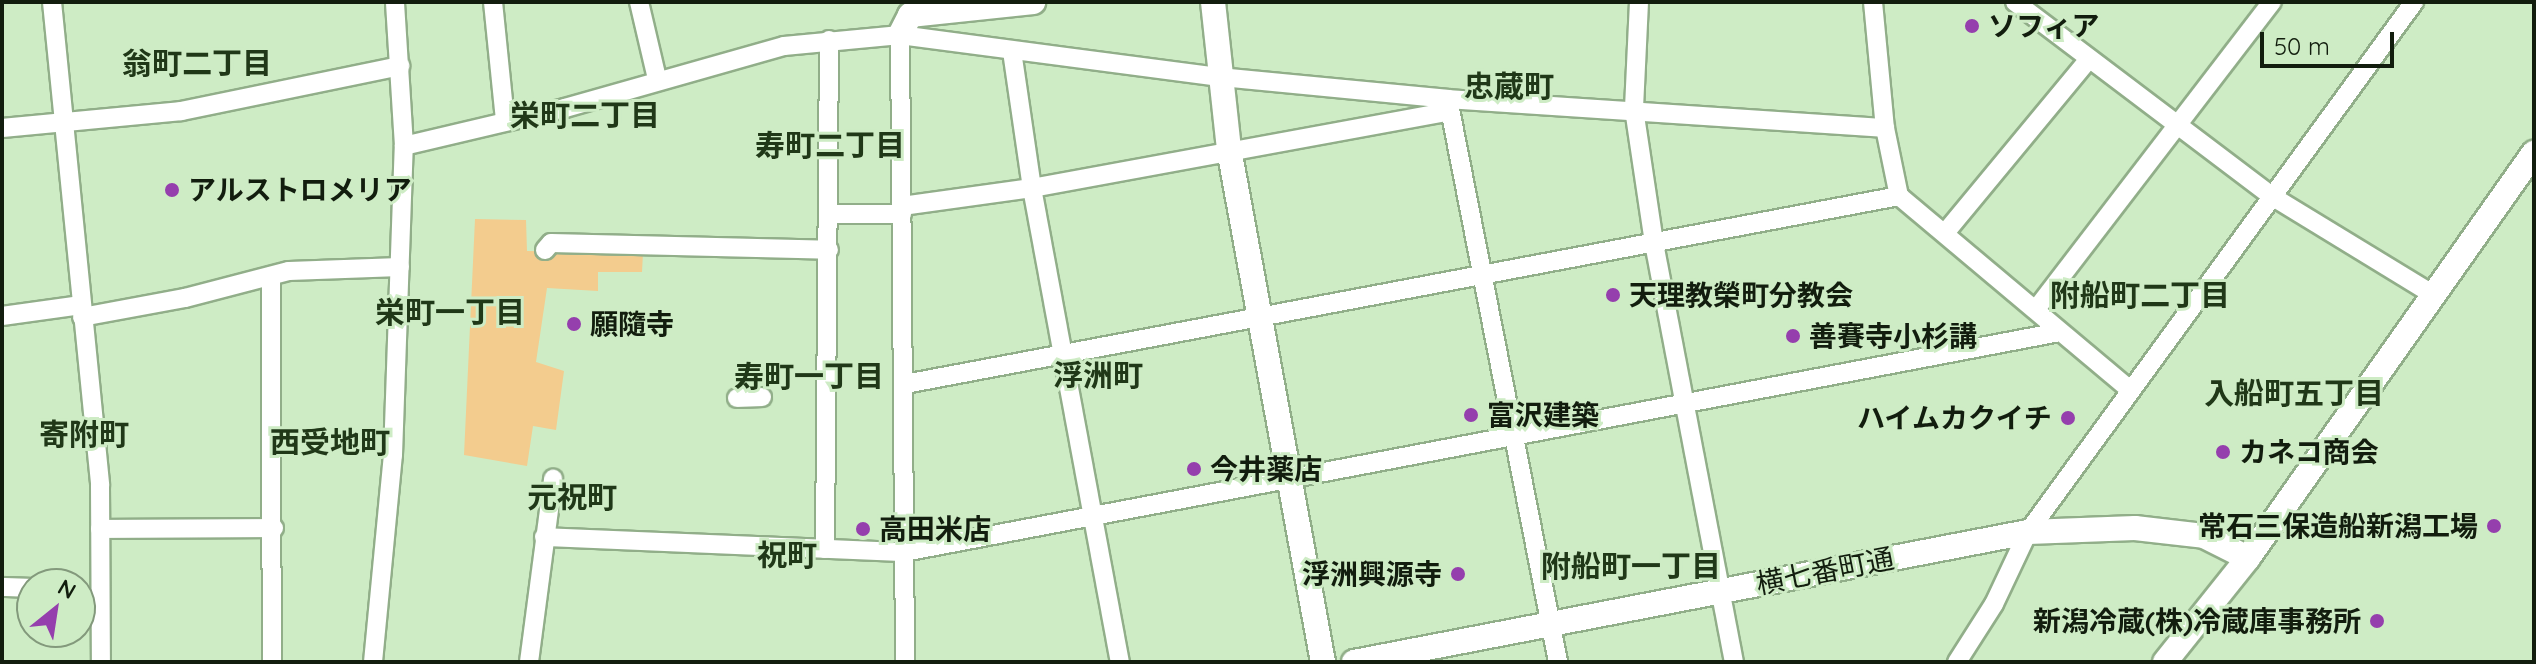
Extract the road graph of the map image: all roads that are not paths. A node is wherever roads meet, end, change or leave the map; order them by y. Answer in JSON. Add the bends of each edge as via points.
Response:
{"nodes":[{"id":1,"x":52,"y":2,"type":"edge"},
{"id":2,"x":395,"y":2,"type":"edge"},
{"id":3,"x":493,"y":2,"type":"edge"},
{"id":4,"x":639,"y":2,"type":"edge"},
{"id":5,"x":1033,"y":2,"type":"edge"},
{"id":6,"x":1213,"y":2,"type":"edge"},
{"id":7,"x":1639,"y":2,"type":"edge"},
{"id":8,"x":1873,"y":2,"type":"edge"},
{"id":9,"x":2015,"y":2,"type":"edge"},
{"id":10,"x":2272,"y":2,"type":"edge"},
{"id":11,"x":2414,"y":2,"type":"edge"},
{"id":12,"x":995,"y":4,"type":"edge"},
{"id":13,"x":900,"y":35,"type":"junction"},
{"id":14,"x":829,"y":40,"type":"junction"},
{"id":15,"x":1012,"y":51,"type":"junction"},
{"id":16,"x":2089,"y":59,"type":"junction"},
{"id":17,"x":400,"y":66,"type":"junction"},
{"id":18,"x":1220,"y":77,"type":"junction"},
{"id":19,"x":657,"y":79,"type":"junction"},
{"id":20,"x":1449,"y":105,"type":"junction"},
{"id":21,"x":1634,"y":109,"type":"junction"},
{"id":22,"x":505,"y":121,"type":"junction"},
{"id":23,"x":67,"y":122,"type":"junction"},
{"id":24,"x":2179,"y":125,"type":"junction"},
{"id":25,"x":2,"y":128,"type":"edge"},
{"id":26,"x":1885,"y":128,"type":"junction"},
{"id":27,"x":404,"y":146,"type":"junction"},
{"id":28,"x":1229,"y":149,"type":"junction"},
{"id":29,"x":2534,"y":153,"type":"edge"},
{"id":30,"x":1032,"y":188,"type":"junction"},
{"id":31,"x":2270,"y":195,"type":"junction"},
{"id":32,"x":1899,"y":196,"type":"junction"},
{"id":33,"x":902,"y":210,"type":"junction"},
{"id":34,"x":829,"y":214,"type":"junction"},
{"id":35,"x":1945,"y":233,"type":"junction"},
{"id":36,"x":1654,"y":243,"type":"junction"},
{"id":37,"x":545,"y":250,"type":"dead end"},
{"id":38,"x":829,"y":250,"type":"junction"},
{"id":39,"x":400,"y":267,"type":"junction"},
{"id":40,"x":1486,"y":272,"type":"junction"},
{"id":41,"x":271,"y":276,"type":"junction"},
{"id":42,"x":2434,"y":295,"type":"junction"},
{"id":43,"x":2037,"y":308,"type":"junction"},
{"id":44,"x":81,"y":311,"type":"junction"},
{"id":45,"x":2,"y":316,"type":"edge"},
{"id":46,"x":1260,"y":316,"type":"junction"},
{"id":47,"x":2059,"y":332,"type":"junction"},
{"id":48,"x":1063,"y":354,"type":"junction"},
{"id":49,"x":905,"y":384,"type":"junction"},
{"id":50,"x":2130,"y":390,"type":"junction"},
{"id":51,"x":762,"y":397,"type":"dead end"},
{"id":52,"x":737,"y":398,"type":"dead end"},
{"id":53,"x":1685,"y":406,"type":"junction"},
{"id":54,"x":1517,"y":437,"type":"junction"},
{"id":55,"x":553,"y":479,"type":"dead end"},
{"id":56,"x":1292,"y":480,"type":"junction"},
{"id":57,"x":1094,"y":517,"type":"junction"},
{"id":58,"x":274,"y":528,"type":"junction"},
{"id":59,"x":100,"y":529,"type":"junction"},
{"id":60,"x":2028,"y":532,"type":"junction"},
{"id":61,"x":544,"y":537,"type":"junction"},
{"id":62,"x":825,"y":549,"type":"junction"},
{"id":63,"x":904,"y":552,"type":"junction"},
{"id":64,"x":2248,"y":558,"type":"junction"},
{"id":65,"x":96,"y":589,"type":"edge"},
{"id":66,"x":100,"y":589,"type":"junction"},
{"id":67,"x":1721,"y":591,"type":"junction"},
{"id":68,"x":1550,"y":624,"type":"junction"},
{"id":69,"x":101,"y":662,"type":"edge"},
{"id":70,"x":272,"y":662,"type":"edge"},
{"id":71,"x":373,"y":662,"type":"edge"},
{"id":72,"x":529,"y":662,"type":"edge"},
{"id":73,"x":905,"y":662,"type":"edge"},
{"id":74,"x":1120,"y":662,"type":"edge"},
{"id":75,"x":1323,"y":662,"type":"edge"},
{"id":76,"x":1354,"y":662,"type":"edge"},
{"id":77,"x":1558,"y":662,"type":"edge"},
{"id":78,"x":1734,"y":662,"type":"edge"},
{"id":79,"x":1957,"y":662,"type":"edge"},
{"id":80,"x":2165,"y":662,"type":"edge"}],
"edges":[{"from":1,"to":23,"type":"street"},
{"from":2,"to":17,"type":"street"},
{"from":3,"to":22,"type":"street"},
{"from":4,"to":19,"type":"street"},
{"from":5,"to":12,"type":"street"},
{"from":6,"to":18,"type":"street"},
{"from":7,"to":21,"type":"street"},
{"from":8,"to":26,"type":"street"},
{"from":9,"to":16,"type":"street"},
{"from":10,"to":24,"type":"street"},
{"from":11,"to":31,"type":"street"},
{"from":12,"to":13,"type":"street","via":[[910,15]]},
{"from":13,"to":14,"type":"street"},
{"from":13,"to":15,"type":"street"},
{"from":13,"to":33,"type":"street"},
{"from":14,"to":19,"type":"street","via":[[784,46]]},
{"from":14,"to":34,"type":"street"},
{"from":15,"to":18,"type":"street"},
{"from":15,"to":30,"type":"street"},
{"from":16,"to":24,"type":"street"},
{"from":16,"to":35,"type":"street"},
{"from":17,"to":23,"type":"street","via":[[181,111]]},
{"from":17,"to":27,"type":"street"},
{"from":18,"to":20,"type":"street"},
{"from":18,"to":28,"type":"street"},
{"from":19,"to":22,"type":"street"},
{"from":20,"to":21,"type":"street"},
{"from":20,"to":28,"type":"street"},
{"from":20,"to":40,"type":"street"},
{"from":21,"to":26,"type":"street"},
{"from":21,"to":36,"type":"street"},
{"from":22,"to":27,"type":"street"},
{"from":23,"to":25,"type":"street"},
{"from":23,"to":44,"type":"street"},
{"from":24,"to":31,"type":"street"},
{"from":24,"to":43,"type":"street"},
{"from":26,"to":32,"type":"street"},
{"from":27,"to":39,"type":"street"},
{"from":28,"to":30,"type":"street"},
{"from":28,"to":46,"type":"street"},
{"from":29,"to":42,"type":"street"},
{"from":30,"to":33,"type":"street"},
{"from":30,"to":48,"type":"street"},
{"from":31,"to":42,"type":"street"},
{"from":31,"to":50,"type":"street"},
{"from":32,"to":35,"type":"street"},
{"from":32,"to":36,"type":"street"},
{"from":33,"to":34,"type":"street"},
{"from":33,"to":49,"type":"street"},
{"from":34,"to":38,"type":"street"},
{"from":35,"to":43,"type":"street"},
{"from":36,"to":40,"type":"street"},
{"from":36,"to":53,"type":"street"},
{"from":37,"to":38,"type":"street","via":[[551,243]]},
{"from":38,"to":62,"type":"street"},
{"from":39,"to":41,"type":"street"},
{"from":39,"to":71,"type":"street","via":[[393,455]]},
{"from":40,"to":46,"type":"street"},
{"from":40,"to":54,"type":"street"},
{"from":41,"to":44,"type":"street"},
{"from":41,"to":58,"type":"street"},
{"from":42,"to":64,"type":"street"},
{"from":43,"to":47,"type":"street"},
{"from":44,"to":45,"type":"street"},
{"from":44,"to":59,"type":"street"},
{"from":46,"to":48,"type":"street"},
{"from":46,"to":56,"type":"street"},
{"from":47,"to":50,"type":"street"},
{"from":47,"to":53,"type":"street"},
{"from":48,"to":49,"type":"street"},
{"from":48,"to":57,"type":"street"},
{"from":49,"to":63,"type":"street"},
{"from":50,"to":60,"type":"street"},
{"from":51,"to":52,"type":"street"},
{"from":53,"to":54,"type":"street"},
{"from":53,"to":67,"type":"street"},
{"from":54,"to":56,"type":"street"},
{"from":54,"to":68,"type":"street"},
{"from":55,"to":61,"type":"street"},
{"from":56,"to":57,"type":"street"},
{"from":56,"to":75,"type":"street"},
{"from":57,"to":63,"type":"street"},
{"from":57,"to":74,"type":"street"},
{"from":58,"to":59,"type":"street"},
{"from":58,"to":70,"type":"street"},
{"from":59,"to":66,"type":"street"},
{"from":60,"to":64,"type":"street","name":"横七番町通","via":[[2135,528],[2204,536]]},
{"from":60,"to":67,"type":"street","name":"横七番町通"},
{"from":60,"to":79,"type":"street","via":[[1994,604]]},
{"from":61,"to":62,"type":"street"},
{"from":61,"to":72,"type":"street"},
{"from":62,"to":63,"type":"street"},
{"from":63,"to":73,"type":"street"},
{"from":64,"to":80,"type":"street"},
{"from":65,"to":66,"type":"street"},
{"from":66,"to":69,"type":"street"},
{"from":67,"to":68,"type":"street","name":"横七番町通"},
{"from":67,"to":78,"type":"street"},
{"from":68,"to":76,"type":"street","name":"横七番町通"},
{"from":68,"to":77,"type":"street"}]}
